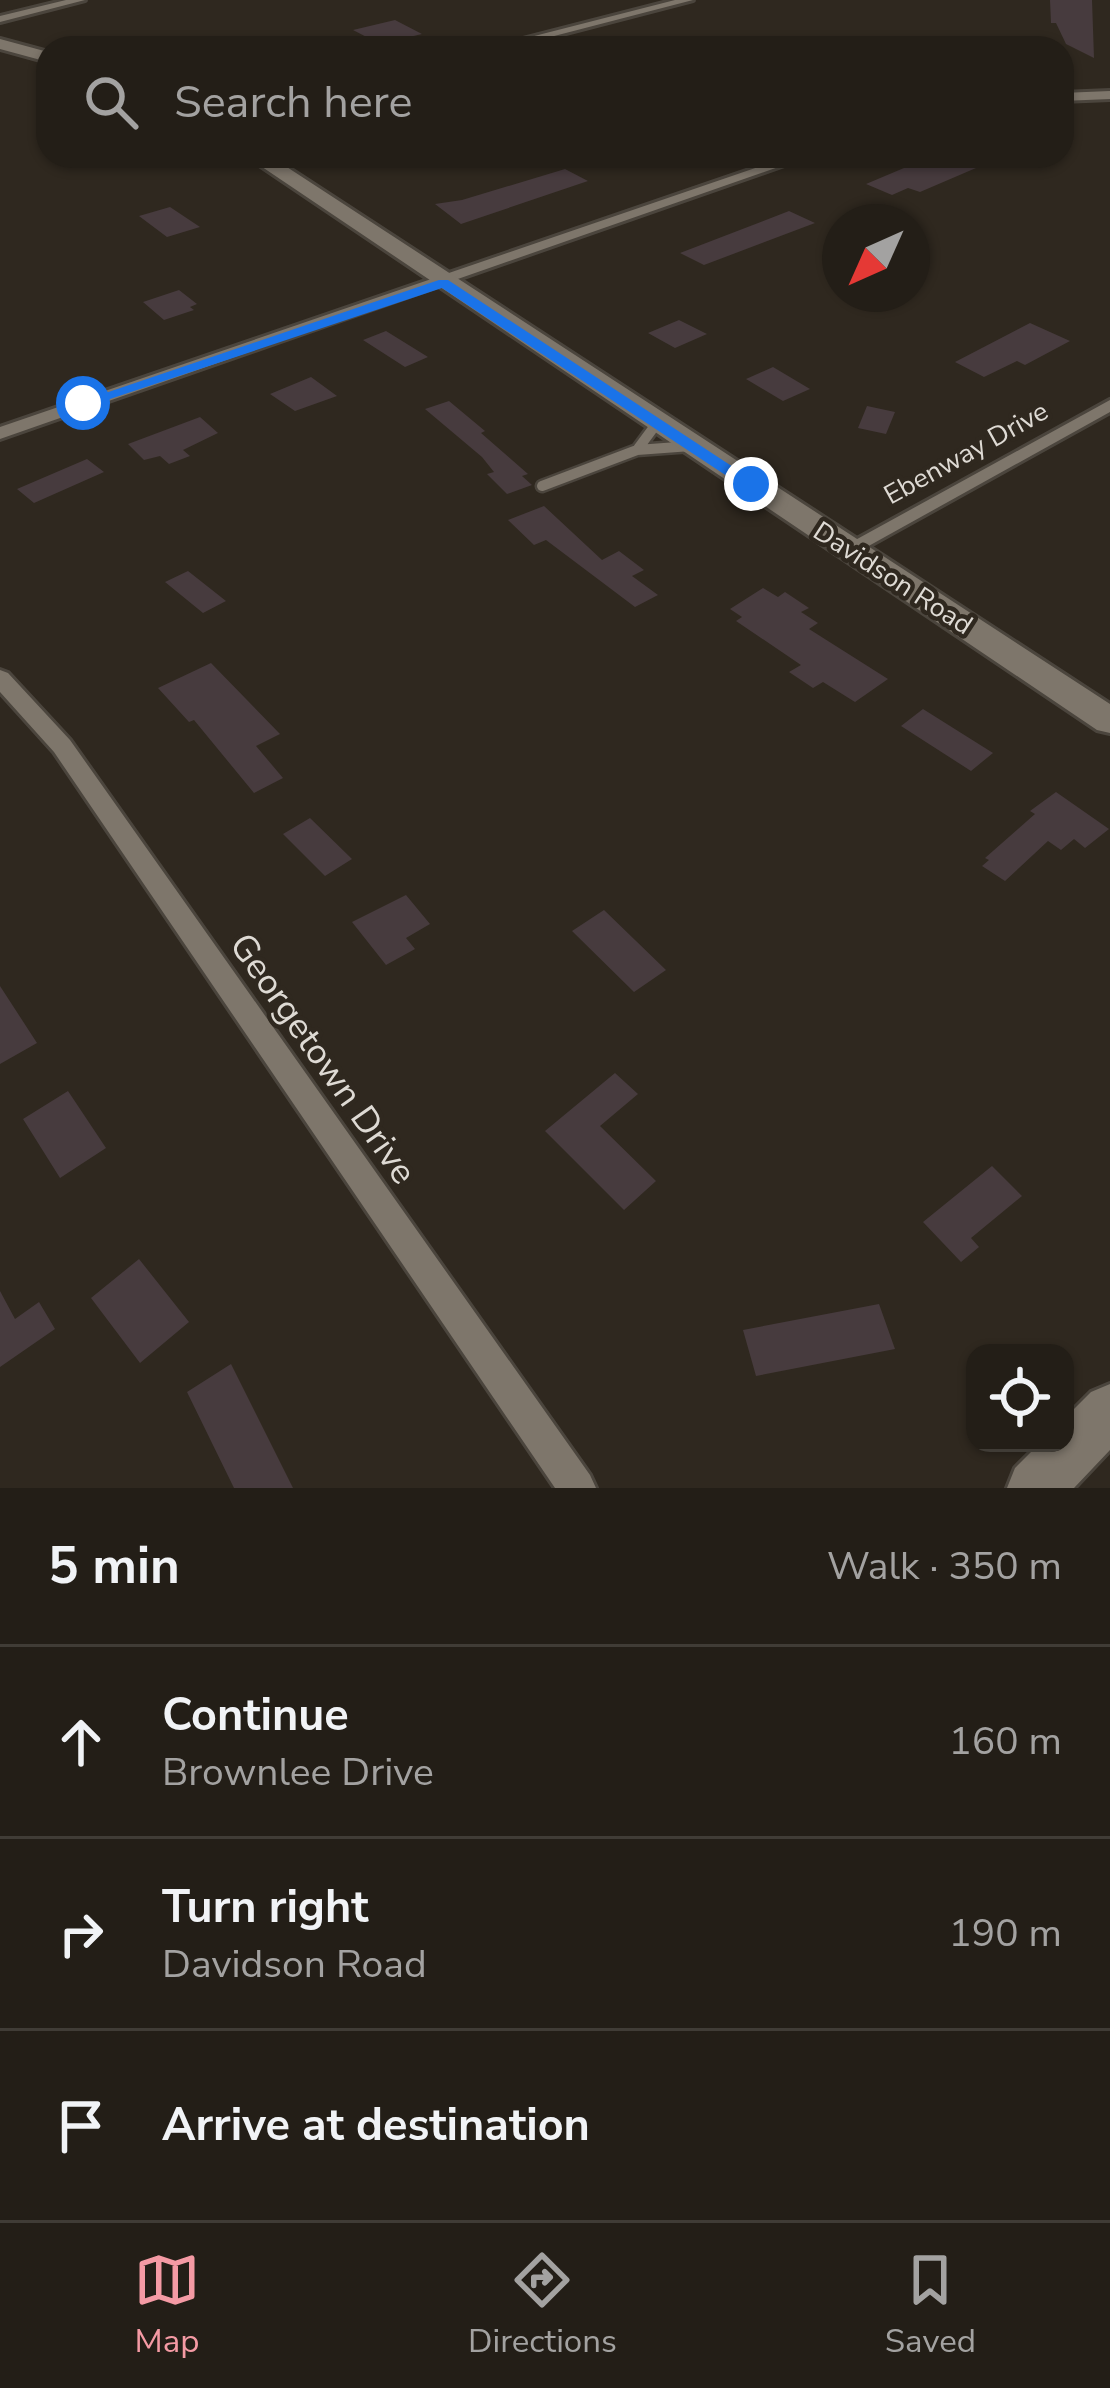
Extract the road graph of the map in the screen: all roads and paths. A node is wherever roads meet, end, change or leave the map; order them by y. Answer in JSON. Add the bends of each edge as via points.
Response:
{"nodes":[{"id":1,"x":80,"y":0,"type":"edge"},
{"id":2,"x":688,"y":0,"type":"edge"},
{"id":3,"x":0,"y":20,"type":"edge"},
{"id":4,"x":542,"y":36,"type":"edge"},
{"id":5,"x":0,"y":44,"type":"edge"},
{"id":6,"x":36,"y":54,"type":"edge"},
{"id":7,"x":1110,"y":95,"type":"edge"},
{"id":8,"x":1074,"y":96,"type":"edge"},
{"id":9,"x":274,"y":168,"type":"edge"},
{"id":10,"x":769,"y":168,"type":"edge"},
{"id":11,"x":443,"y":283,"type":"junction"},
{"id":12,"x":1110,"y":405,"type":"edge"},
{"id":13,"x":657,"y":423,"type":"junction"},
{"id":14,"x":0,"y":433,"type":"edge"},
{"id":15,"x":692,"y":446,"type":"junction"},
{"id":16,"x":637,"y":450,"type":"junction"},
{"id":17,"x":542,"y":486,"type":"dead end"},
{"id":18,"x":849,"y":549,"type":"junction"},
{"id":19,"x":0,"y":678,"type":"edge"},
{"id":20,"x":1110,"y":721,"type":"edge"},
{"id":21,"x":1110,"y":1411,"type":"edge"},
{"id":22,"x":577,"y":1488,"type":"edge"},
{"id":23,"x":1035,"y":1488,"type":"edge"}],
"edges":[{"from":1,"to":3,"type":"street"},
{"from":2,"to":4,"type":"street"},
{"from":5,"to":6,"type":"street"},
{"from":7,"to":8,"type":"street"},
{"from":9,"to":11,"type":"street","name":"Davidson Road"},
{"from":10,"to":11,"type":"street"},
{"from":11,"to":13,"type":"street","name":"Davidson Road"},
{"from":11,"to":14,"type":"street"},
{"from":12,"to":18,"type":"street","name":"Ebenway Drive"},
{"from":13,"to":15,"type":"street","name":"Davidson Road"},
{"from":13,"to":16,"type":"lane"},
{"from":15,"to":16,"type":"lane"},
{"from":15,"to":18,"type":"street","name":"Davidson Road"},
{"from":16,"to":17,"type":"lane"},
{"from":18,"to":20,"type":"street","name":"Davidson Road"},
{"from":19,"to":22,"type":"street","name":"Georgetown Drive","via":[[62,746]]},
{"from":21,"to":23,"type":"street"}]}
